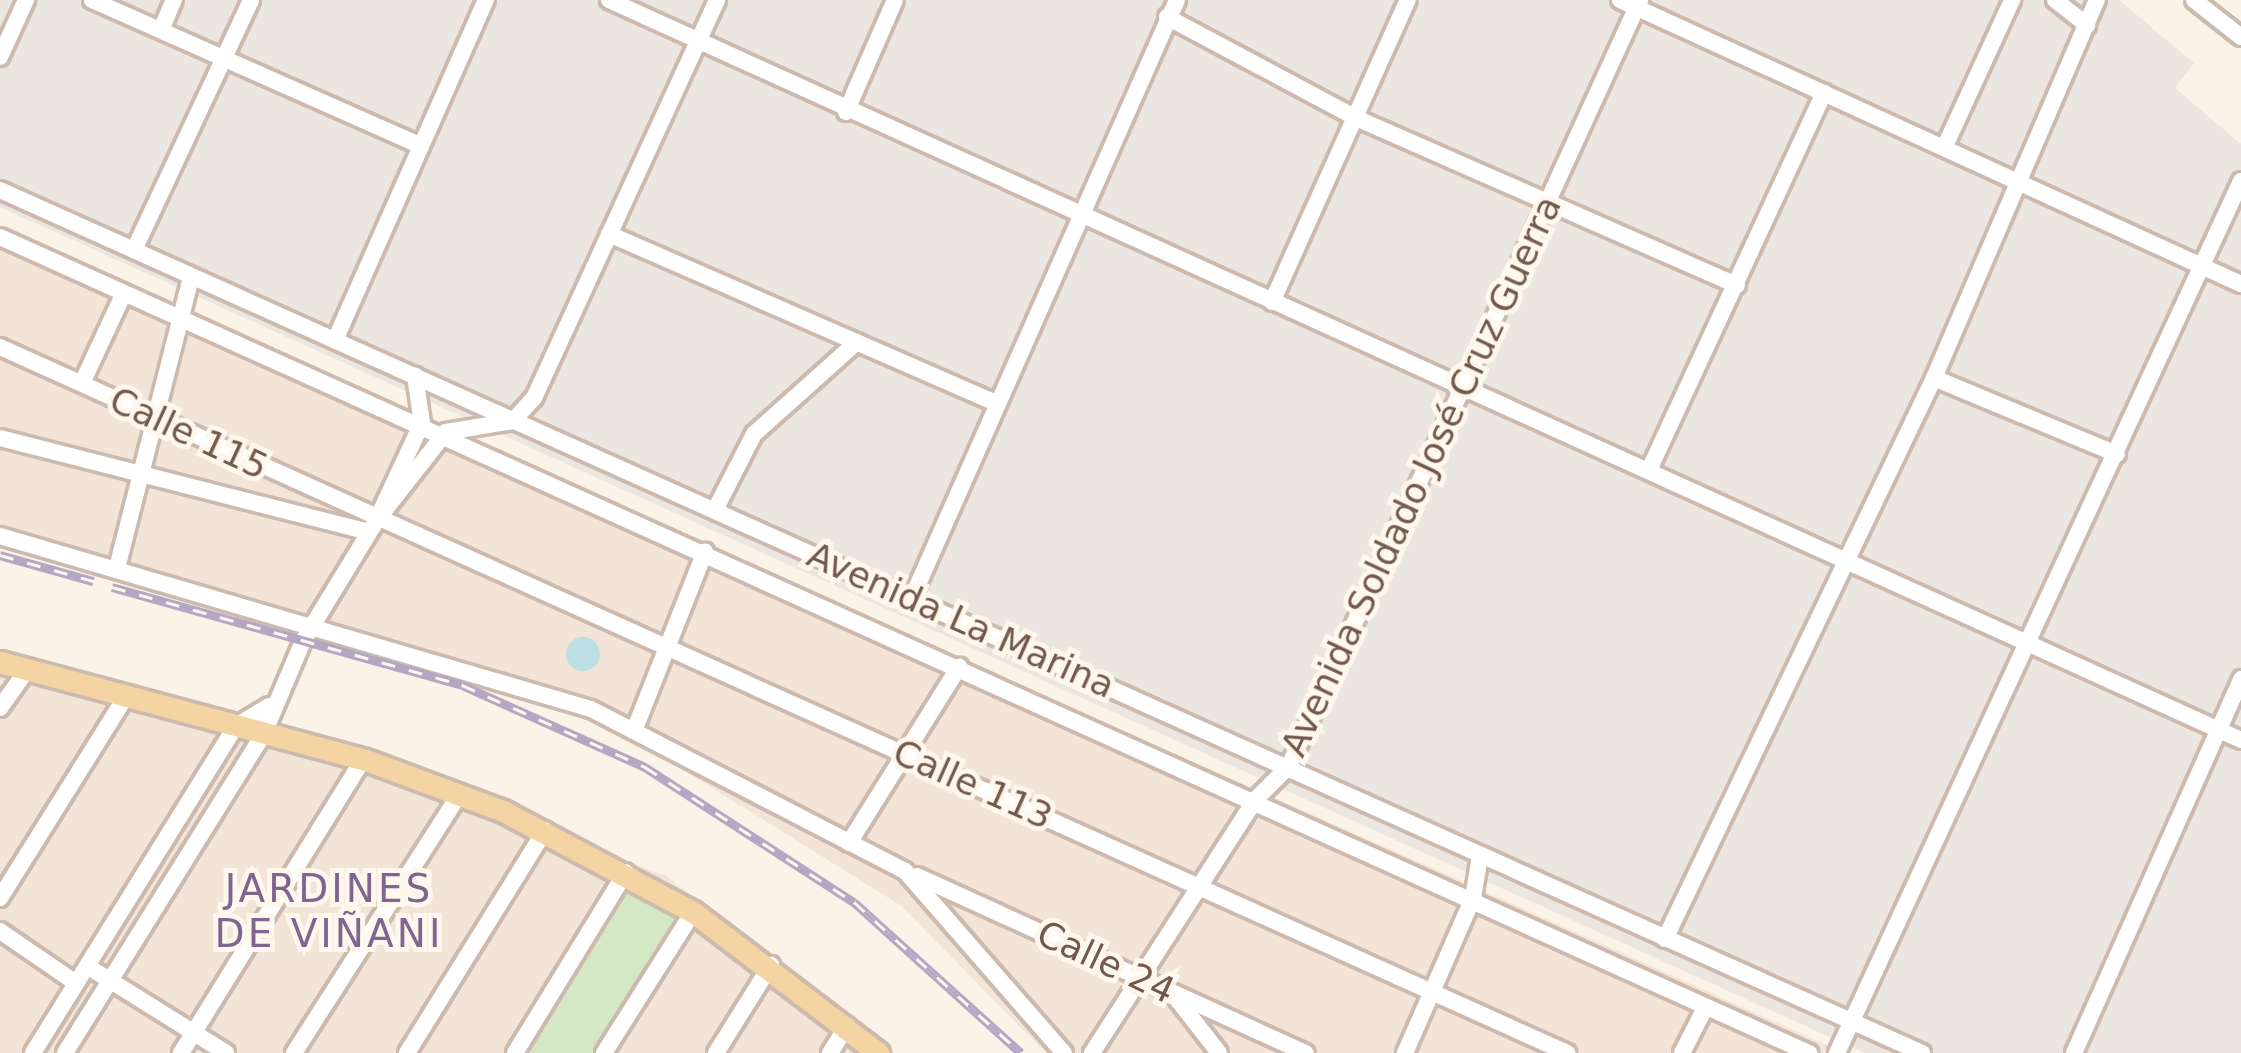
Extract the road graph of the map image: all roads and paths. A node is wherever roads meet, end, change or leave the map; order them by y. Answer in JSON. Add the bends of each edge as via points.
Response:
{"nodes":[{"id":1,"x":26,"y":0,"type":"edge"},
{"id":2,"x":92,"y":0,"type":"edge"},
{"id":3,"x":174,"y":0,"type":"edge"},
{"id":4,"x":251,"y":0,"type":"edge"},
{"id":5,"x":486,"y":0,"type":"edge"},
{"id":6,"x":609,"y":0,"type":"edge"},
{"id":7,"x":717,"y":0,"type":"edge"},
{"id":8,"x":895,"y":0,"type":"edge"},
{"id":9,"x":1166,"y":0,"type":"edge"},
{"id":10,"x":1177,"y":0,"type":"edge"},
{"id":11,"x":1408,"y":0,"type":"edge"},
{"id":12,"x":2012,"y":0,"type":"edge"},
{"id":13,"x":2055,"y":0,"type":"edge"},
{"id":14,"x":2097,"y":0,"type":"edge"},
{"id":15,"x":2194,"y":0,"type":"edge"},
{"id":16,"x":1632,"y":3,"type":"edge"},
{"id":17,"x":128,"y":7,"type":"edge"},
{"id":18,"x":647,"y":8,"type":"edge"},
{"id":19,"x":1166,"y":25,"type":"junction"},
{"id":20,"x":2087,"y":25,"type":"junction"},
{"id":21,"x":161,"y":30,"type":"junction"},
{"id":22,"x":2241,"y":37,"type":"edge"},
{"id":23,"x":698,"y":40,"type":"junction"},
{"id":24,"x":0,"y":57,"type":"edge"},
{"id":25,"x":223,"y":60,"type":"junction"},
{"id":26,"x":1824,"y":93,"type":"junction"},
{"id":27,"x":846,"y":112,"type":"junction"},
{"id":28,"x":1356,"y":118,"type":"junction"},
{"id":29,"x":422,"y":146,"type":"junction"},
{"id":30,"x":1945,"y":146,"type":"junction"},
{"id":31,"x":2021,"y":177,"type":"junction"},
{"id":32,"x":2241,"y":181,"type":"edge"},
{"id":33,"x":0,"y":190,"type":"edge"},
{"id":34,"x":1549,"y":200,"type":"junction"},
{"id":35,"x":1077,"y":215,"type":"junction"},
{"id":36,"x":609,"y":234,"type":"junction"},
{"id":37,"x":0,"y":237,"type":"edge"},
{"id":38,"x":134,"y":250,"type":"junction"},
{"id":39,"x":2204,"y":268,"type":"junction"},
{"id":40,"x":191,"y":278,"type":"junction"},
{"id":41,"x":2241,"y":284,"type":"edge"},
{"id":42,"x":1737,"y":285,"type":"junction"},
{"id":43,"x":124,"y":292,"type":"junction"},
{"id":44,"x":1272,"y":302,"type":"junction"},
{"id":45,"x":182,"y":321,"type":"junction"},
{"id":46,"x":335,"y":338,"type":"junction"},
{"id":47,"x":856,"y":342,"type":"junction"},
{"id":48,"x":0,"y":347,"type":"edge"},
{"id":49,"x":415,"y":376,"type":"junction"},
{"id":50,"x":1934,"y":378,"type":"junction"},
{"id":51,"x":82,"y":383,"type":"junction"},
{"id":52,"x":1460,"y":388,"type":"junction"},
{"id":53,"x":994,"y":402,"type":"junction"},
{"id":54,"x":159,"y":420,"type":"junction"},
{"id":55,"x":513,"y":421,"type":"junction"},
{"id":56,"x":422,"y":423,"type":"junction"},
{"id":57,"x":446,"y":432,"type":"junction"},
{"id":58,"x":0,"y":438,"type":"edge"},
{"id":59,"x":2117,"y":454,"type":"junction"},
{"id":60,"x":1649,"y":470,"type":"junction"},
{"id":61,"x":144,"y":478,"type":"junction"},
{"id":62,"x":716,"y":508,"type":"junction"},
{"id":63,"x":373,"y":526,"type":"junction"},
{"id":64,"x":0,"y":536,"type":"edge"},
{"id":65,"x":705,"y":552,"type":"junction"},
{"id":66,"x":1846,"y":565,"type":"junction"},
{"id":67,"x":117,"y":568,"type":"junction"},
{"id":68,"x":911,"y":600,"type":"junction"},
{"id":69,"x":312,"y":623,"type":"junction"},
{"id":70,"x":667,"y":645,"type":"junction"},
{"id":71,"x":2032,"y":648,"type":"junction"},
{"id":72,"x":0,"y":662,"type":"edge"},
{"id":73,"x":958,"y":667,"type":"junction"},
{"id":74,"x":27,"y":670,"type":"junction"},
{"id":75,"x":2241,"y":680,"type":"edge"},
{"id":76,"x":125,"y":698,"type":"junction"},
{"id":77,"x":269,"y":706,"type":"junction"},
{"id":78,"x":0,"y":708,"type":"edge"},
{"id":79,"x":236,"y":726,"type":"junction"},
{"id":80,"x":2218,"y":730,"type":"junction"},
{"id":81,"x":634,"y":731,"type":"junction"},
{"id":82,"x":264,"y":733,"type":"junction"},
{"id":83,"x":2241,"y":740,"type":"edge"},
{"id":84,"x":904,"y":754,"type":"junction"},
{"id":85,"x":363,"y":759,"type":"junction"},
{"id":86,"x":1289,"y":766,"type":"junction"},
{"id":87,"x":460,"y":793,"type":"junction"},
{"id":88,"x":1256,"y":799,"type":"junction"},
{"id":89,"x":545,"y":830,"type":"junction"},
{"id":90,"x":849,"y":843,"type":"junction"},
{"id":91,"x":1480,"y":856,"type":"junction"},
{"id":92,"x":905,"y":871,"type":"junction"},
{"id":93,"x":626,"y":872,"type":"junction"},
{"id":94,"x":1199,"y":886,"type":"junction"},
{"id":95,"x":0,"y":898,"type":"edge"},
{"id":96,"x":1473,"y":898,"type":"junction"},
{"id":97,"x":693,"y":912,"type":"junction"},
{"id":98,"x":0,"y":931,"type":"edge"},
{"id":99,"x":1666,"y":939,"type":"junction"},
{"id":100,"x":771,"y":965,"type":"junction"},
{"id":101,"x":87,"y":966,"type":"junction"},
{"id":102,"x":1141,"y":976,"type":"junction"},
{"id":103,"x":110,"y":981,"type":"junction"},
{"id":104,"x":76,"y":983,"type":"junction"},
{"id":105,"x":1173,"y":993,"type":"junction"},
{"id":106,"x":1432,"y":994,"type":"junction"},
{"id":107,"x":1705,"y":1008,"type":"junction"},
{"id":108,"x":1859,"y":1024,"type":"junction"},
{"id":109,"x":847,"y":1026,"type":"junction"},
{"id":110,"x":194,"y":1033,"type":"junction"},
{"id":111,"x":33,"y":1053,"type":"edge"},
{"id":112,"x":65,"y":1053,"type":"edge"},
{"id":113,"x":182,"y":1053,"type":"edge"},
{"id":114,"x":226,"y":1053,"type":"edge"},
{"id":115,"x":294,"y":1053,"type":"edge"},
{"id":116,"x":407,"y":1053,"type":"edge"},
{"id":117,"x":515,"y":1053,"type":"edge"},
{"id":118,"x":604,"y":1053,"type":"edge"},
{"id":119,"x":716,"y":1053,"type":"edge"},
{"id":120,"x":830,"y":1053,"type":"edge"},
{"id":121,"x":878,"y":1053,"type":"edge"},
{"id":122,"x":1064,"y":1053,"type":"edge"},
{"id":123,"x":1092,"y":1053,"type":"edge"},
{"id":124,"x":1219,"y":1053,"type":"edge"},
{"id":125,"x":1306,"y":1053,"type":"edge"},
{"id":126,"x":1405,"y":1053,"type":"edge"},
{"id":127,"x":1567,"y":1053,"type":"edge"},
{"id":128,"x":1682,"y":1053,"type":"edge"},
{"id":129,"x":1809,"y":1053,"type":"edge"},
{"id":130,"x":1837,"y":1053,"type":"edge"},
{"id":131,"x":1922,"y":1053,"type":"edge"},
{"id":132,"x":2074,"y":1053,"type":"edge"}],
"edges":[{"from":1,"to":24,"type":"street"},
{"from":2,"to":17,"type":"street"},
{"from":3,"to":21,"type":"street"},
{"from":4,"to":25,"type":"street"},
{"from":5,"to":29,"type":"street"},
{"from":6,"to":18,"type":"street"},
{"from":7,"to":23,"type":"street"},
{"from":8,"to":27,"type":"street"},
{"from":9,"to":19,"type":"street"},
{"from":10,"to":19,"type":"street"},
{"from":11,"to":28,"type":"street"},
{"from":12,"to":30,"type":"street"},
{"from":13,"to":20,"type":"street"},
{"from":14,"to":20,"type":"street"},
{"from":15,"to":22,"type":"street"},
{"from":16,"to":26,"type":"street"},
{"from":16,"to":34,"type":"street","name":"Avenida Soldado José Cruz Guerra"},
{"from":17,"to":21,"type":"street"},
{"from":18,"to":23,"type":"street"},
{"from":19,"to":28,"type":"street"},
{"from":19,"to":35,"type":"street"},
{"from":20,"to":31,"type":"street"},
{"from":21,"to":25,"type":"street"},
{"from":23,"to":27,"type":"street"},
{"from":23,"to":36,"type":"street"},
{"from":25,"to":29,"type":"street"},
{"from":25,"to":38,"type":"street"},
{"from":26,"to":30,"type":"street"},
{"from":26,"to":42,"type":"street"},
{"from":27,"to":35,"type":"street"},
{"from":28,"to":34,"type":"street"},
{"from":28,"to":44,"type":"street"},
{"from":29,"to":46,"type":"street"},
{"from":30,"to":31,"type":"street"},
{"from":31,"to":39,"type":"street"},
{"from":31,"to":50,"type":"street"},
{"from":32,"to":39,"type":"street"},
{"from":33,"to":38,"type":"street","name":"Avenida La Marina"},
{"from":34,"to":42,"type":"street"},
{"from":34,"to":52,"type":"street","name":"Avenida Soldado José Cruz Guerra"},
{"from":35,"to":44,"type":"street"},
{"from":35,"to":53,"type":"street"},
{"from":36,"to":47,"type":"street"},
{"from":36,"to":55,"type":"street","via":[[534,398]]},
{"from":37,"to":43,"type":"street","name":"Avenida La Marina"},
{"from":38,"to":40,"type":"street","name":"Avenida La Marina"},
{"from":39,"to":41,"type":"street"},
{"from":39,"to":59,"type":"street"},
{"from":40,"to":45,"type":"street"},
{"from":40,"to":46,"type":"street","name":"Avenida La Marina"},
{"from":42,"to":60,"type":"street"},
{"from":43,"to":45,"type":"street","name":"Avenida La Marina"},
{"from":43,"to":51,"type":"street"},
{"from":44,"to":52,"type":"street"},
{"from":45,"to":54,"type":"street"},
{"from":45,"to":56,"type":"street","name":"Avenida La Marina"},
{"from":46,"to":49,"type":"street","name":"Avenida La Marina"},
{"from":47,"to":53,"type":"street"},
{"from":47,"to":62,"type":"street","via":[[754,434]]},
{"from":48,"to":51,"type":"street","name":"Calle 115"},
{"from":49,"to":55,"type":"street","name":"Avenida La Marina"},
{"from":49,"to":56,"type":"street"},
{"from":50,"to":59,"type":"street"},
{"from":50,"to":66,"type":"street"},
{"from":51,"to":54,"type":"street","name":"Calle 115"},
{"from":52,"to":60,"type":"street"},
{"from":52,"to":86,"type":"street","name":"Avenida Soldado José Cruz Guerra"},
{"from":53,"to":68,"type":"street"},
{"from":54,"to":61,"type":"street"},
{"from":54,"to":63,"type":"street","name":"Calle 115"},
{"from":55,"to":57,"type":"street"},
{"from":55,"to":62,"type":"street","name":"Avenida La Marina"},
{"from":56,"to":57,"type":"street","name":"Avenida La Marina"},
{"from":56,"to":63,"type":"street"},
{"from":57,"to":63,"type":"street"},
{"from":57,"to":65,"type":"street","name":"Avenida La Marina"},
{"from":58,"to":61,"type":"street"},
{"from":59,"to":71,"type":"street"},
{"from":60,"to":66,"type":"street"},
{"from":61,"to":63,"type":"street"},
{"from":61,"to":67,"type":"street"},
{"from":62,"to":68,"type":"street","name":"Avenida La Marina"},
{"from":63,"to":69,"type":"street"},
{"from":63,"to":70,"type":"street","name":"Calle 113"},
{"from":64,"to":67,"type":"street","name":"Calle 24"},
{"from":65,"to":70,"type":"street"},
{"from":65,"to":73,"type":"street","name":"Avenida La Marina"},
{"from":66,"to":71,"type":"street"},
{"from":66,"to":99,"type":"street"},
{"from":67,"to":69,"type":"street","name":"Calle 24"},
{"from":68,"to":86,"type":"street","name":"Avenida La Marina"},
{"from":69,"to":77,"type":"street"},
{"from":69,"to":81,"type":"street","name":"Calle 24","via":[[525,682]]},
{"from":70,"to":81,"type":"street"},
{"from":70,"to":84,"type":"street","name":"Calle 113"},
{"from":71,"to":80,"type":"street"},
{"from":71,"to":108,"type":"street"},
{"from":72,"to":74,"type":"main road"},
{"from":73,"to":84,"type":"street"},
{"from":73,"to":88,"type":"street","name":"Avenida La Marina"},
{"from":74,"to":76,"type":"main road"},
{"from":74,"to":78,"type":"street"},
{"from":75,"to":80,"type":"street"},
{"from":76,"to":79,"type":"main road"},
{"from":76,"to":95,"type":"street"},
{"from":77,"to":79,"type":"street"},
{"from":77,"to":82,"type":"street"},
{"from":79,"to":82,"type":"main road"},
{"from":79,"to":101,"type":"street"},
{"from":80,"to":83,"type":"street"},
{"from":80,"to":132,"type":"street"},
{"from":81,"to":90,"type":"street","name":"Calle 24"},
{"from":82,"to":85,"type":"main road"},
{"from":82,"to":103,"type":"street"},
{"from":84,"to":90,"type":"street"},
{"from":84,"to":94,"type":"street","name":"Calle 113"},
{"from":85,"to":87,"type":"main road"},
{"from":85,"to":110,"type":"street"},
{"from":86,"to":88,"type":"street","name":"Avenida Soldado José Cruz Guerra"},
{"from":86,"to":91,"type":"street","name":"Avenida La Marina"},
{"from":87,"to":89,"type":"main road"},
{"from":87,"to":115,"type":"street"},
{"from":88,"to":94,"type":"street","name":"Avenida Soldado José Cruz Guerra"},
{"from":88,"to":96,"type":"street","name":"Avenida La Marina"},
{"from":89,"to":93,"type":"main road"},
{"from":89,"to":116,"type":"street"},
{"from":90,"to":92,"type":"street","name":"Calle 24"},
{"from":91,"to":96,"type":"street"},
{"from":91,"to":99,"type":"street","name":"Avenida La Marina"},
{"from":92,"to":102,"type":"street","name":"Calle 24"},
{"from":92,"to":122,"type":"street"},
{"from":93,"to":97,"type":"main road"},
{"from":93,"to":117,"type":"street"},
{"from":94,"to":102,"type":"street","name":"Avenida Soldado José Cruz Guerra"},
{"from":94,"to":106,"type":"street","name":"Calle 113"},
{"from":96,"to":106,"type":"street"},
{"from":96,"to":107,"type":"street","name":"Avenida La Marina"},
{"from":97,"to":100,"type":"main road"},
{"from":97,"to":118,"type":"street"},
{"from":98,"to":104,"type":"street"},
{"from":99,"to":108,"type":"street","name":"Avenida La Marina"},
{"from":100,"to":109,"type":"main road"},
{"from":100,"to":119,"type":"street"},
{"from":101,"to":103,"type":"street"},
{"from":101,"to":104,"type":"street"},
{"from":102,"to":105,"type":"street","name":"Calle 24"},
{"from":102,"to":123,"type":"street","name":"Avenida Soldado José Cruz Guerra"},
{"from":103,"to":110,"type":"street"},
{"from":103,"to":112,"type":"street"},
{"from":104,"to":111,"type":"street"},
{"from":105,"to":124,"type":"street"},
{"from":105,"to":125,"type":"street","name":"Calle 24"},
{"from":106,"to":126,"type":"street"},
{"from":106,"to":127,"type":"street","name":"Calle 113"},
{"from":107,"to":128,"type":"street"},
{"from":107,"to":129,"type":"street","name":"Avenida La Marina"},
{"from":108,"to":130,"type":"street"},
{"from":108,"to":131,"type":"street","name":"Avenida La Marina"},
{"from":109,"to":120,"type":"street"},
{"from":109,"to":121,"type":"main road"},
{"from":110,"to":113,"type":"street"},
{"from":110,"to":114,"type":"street"}]}
